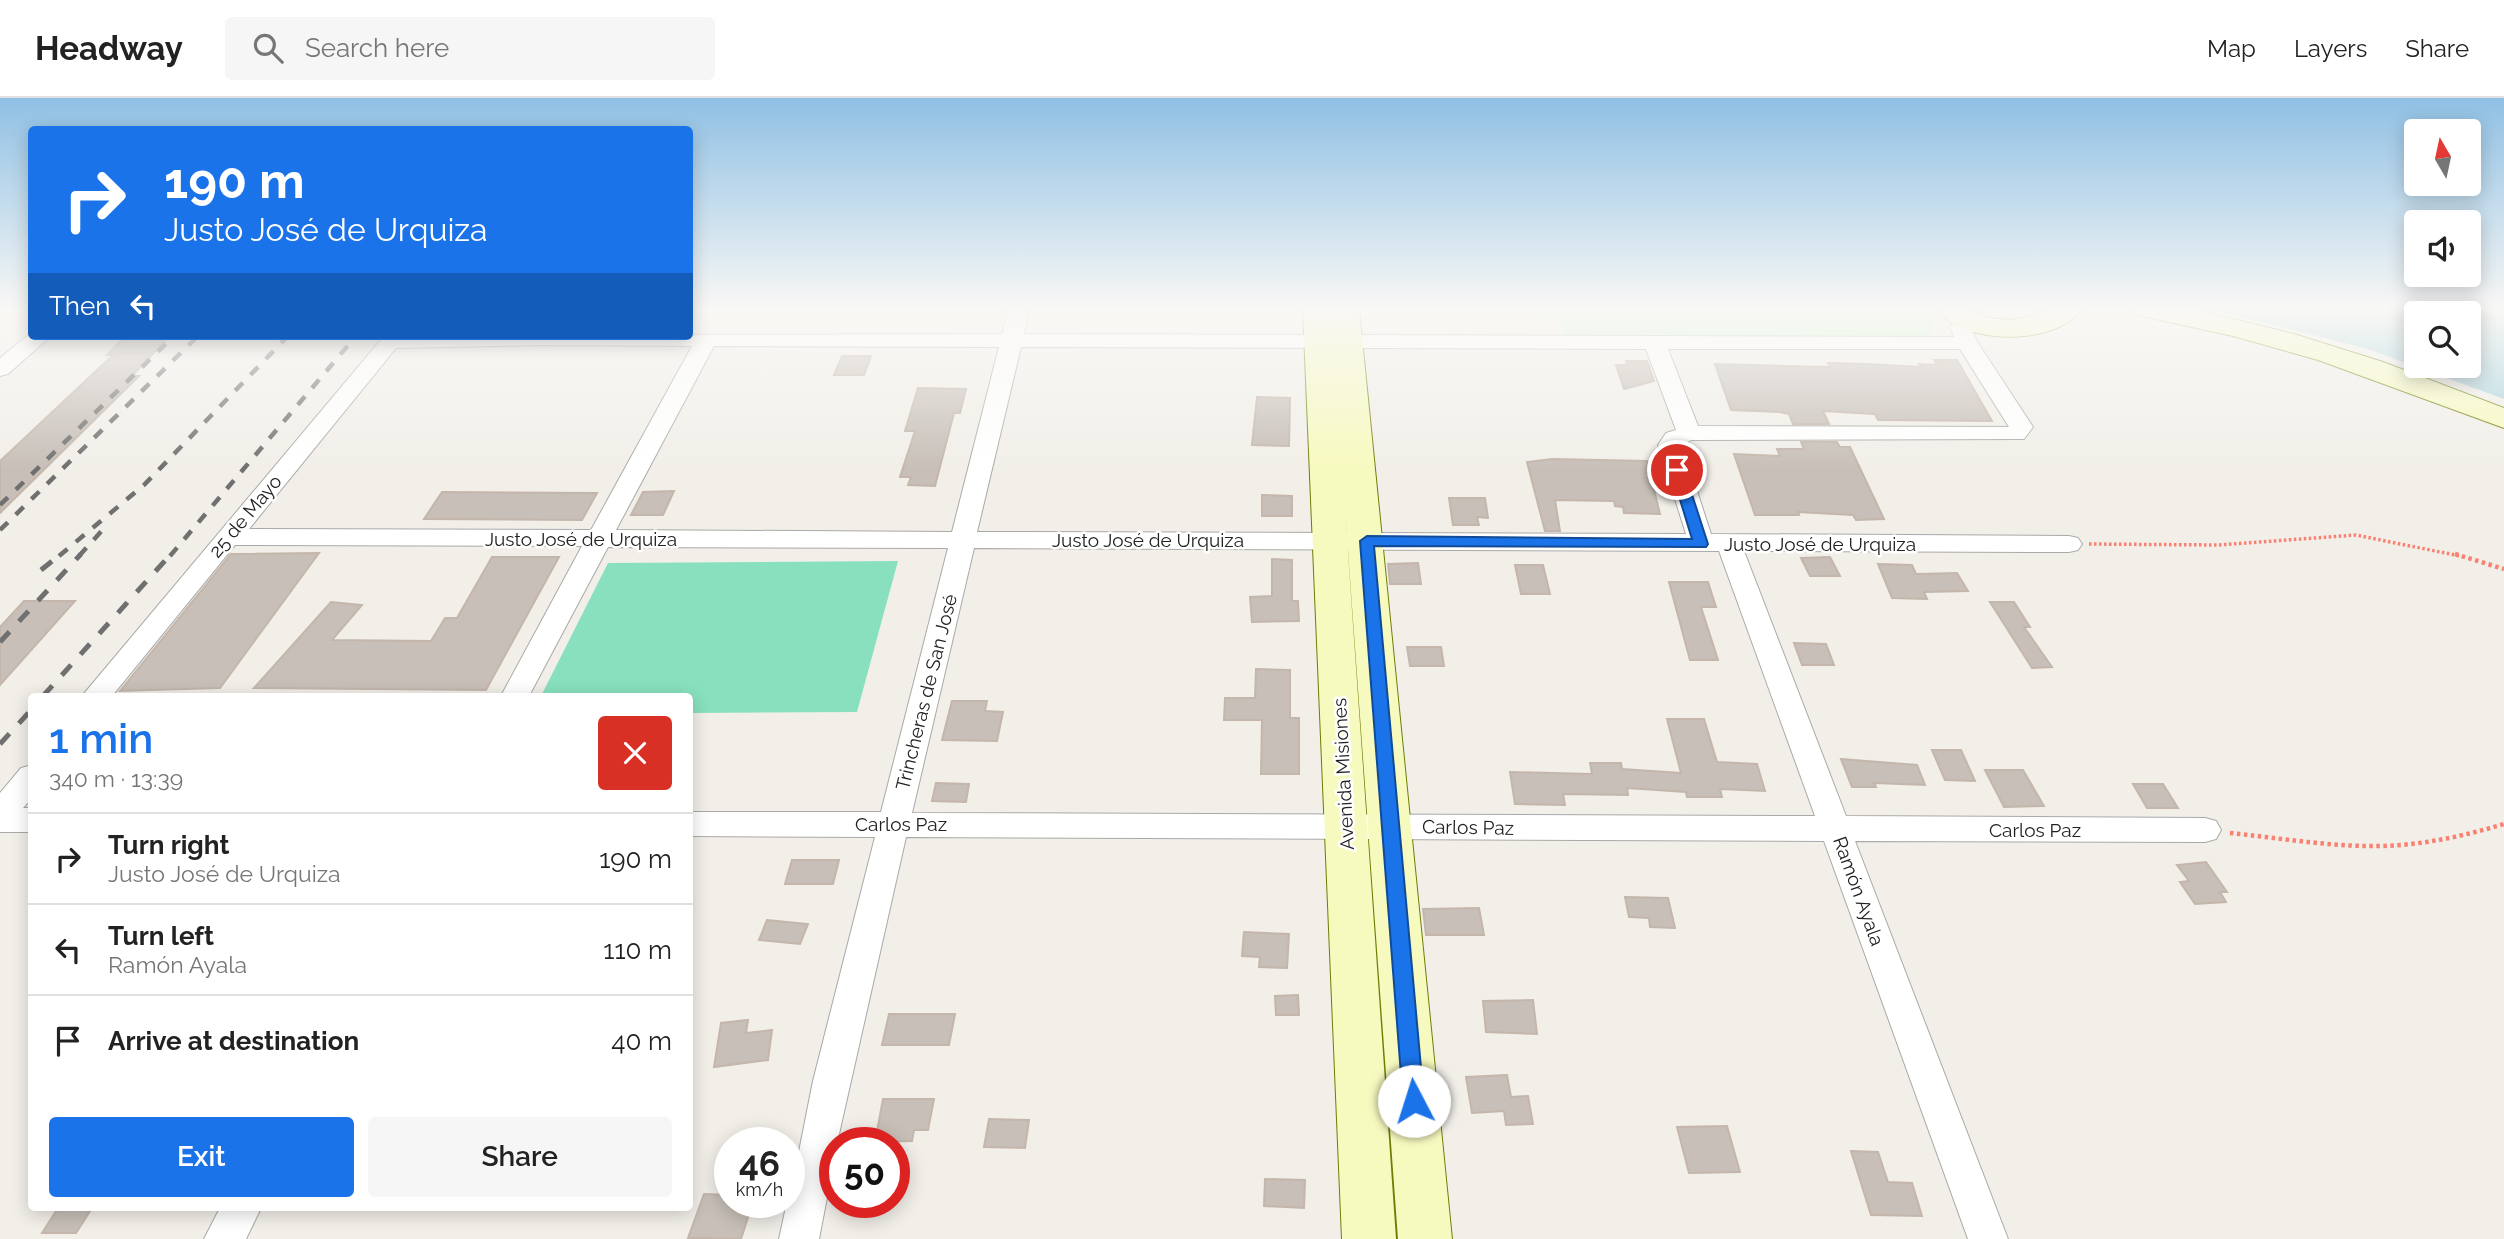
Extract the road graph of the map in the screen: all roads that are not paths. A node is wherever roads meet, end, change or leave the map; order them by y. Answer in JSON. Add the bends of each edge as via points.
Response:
{"nodes":[{"id":1,"x":374,"y":362,"type":"edge"},
{"id":2,"x":694,"y":362,"type":"edge"},
{"id":3,"x":1006,"y":362,"type":"edge"},
{"id":4,"x":1336,"y":362,"type":"edge"},
{"id":5,"x":1662,"y":362,"type":"edge"},
{"id":6,"x":1979,"y":362,"type":"edge"},
{"id":7,"x":2360,"y":362,"type":"edge"},
{"id":8,"x":2504,"y":419,"type":"edge"},
{"id":9,"x":1689,"y":433,"type":"junction"},
{"id":10,"x":227,"y":537,"type":"junction"},
{"id":11,"x":599,"y":540,"type":"junction"},
{"id":12,"x":962,"y":540,"type":"junction"},
{"id":13,"x":1349,"y":541,"type":"junction"},
{"id":14,"x":1715,"y":544,"type":"junction"},
{"id":15,"x":2069,"y":544,"type":"road end"},
{"id":16,"x":98,"y":693,"type":"edge"},
{"id":17,"x":517,"y":693,"type":"edge"},
{"id":18,"x":28,"y":781,"type":"edge"},
{"id":19,"x":0,"y":817,"type":"edge"},
{"id":20,"x":28,"y":820,"type":"edge"},
{"id":21,"x":693,"y":824,"type":"edge"},
{"id":22,"x":894,"y":824,"type":"junction"},
{"id":23,"x":1346,"y":826,"type":"junction"},
{"id":24,"x":1391,"y":827,"type":"junction"},
{"id":25,"x":1837,"y":830,"type":"junction"},
{"id":26,"x":2205,"y":830,"type":"road end"},
{"id":27,"x":239,"y":1211,"type":"edge"},
{"id":28,"x":224,"y":1239,"type":"edge"},
{"id":29,"x":799,"y":1239,"type":"edge"},
{"id":30,"x":1369,"y":1239,"type":"edge"},
{"id":31,"x":1425,"y":1239,"type":"edge"},
{"id":32,"x":1989,"y":1239,"type":"edge"}],
"edges":[{"from":1,"to":10,"type":"street","name":"25 de Mayo"},
{"from":2,"to":11,"type":"street"},
{"from":3,"to":12,"type":"street","name":"Trincheras de San José"},
{"from":4,"to":13,"type":"main road","name":"Avenida Misiones"},
{"from":5,"to":9,"type":"street"},
{"from":6,"to":9,"type":"street","via":[[2021,427],[2015,434]]},
{"from":7,"to":8,"type":"main road"},
{"from":9,"to":14,"type":"street","name":"Ramón Ayala","via":[[1674,438],[1670,445]]},
{"from":10,"to":11,"type":"street","name":"Justo José de Urquiza"},
{"from":10,"to":16,"type":"street","name":"25 de Mayo"},
{"from":11,"to":12,"type":"street","name":"Justo José de Urquiza"},
{"from":11,"to":17,"type":"street"},
{"from":12,"to":13,"type":"street","name":"Justo José de Urquiza"},
{"from":12,"to":22,"type":"street","name":"Trincheras de San José"},
{"from":13,"to":14,"type":"street","name":"Justo José de Urquiza"},
{"from":13,"to":23,"type":"main road","name":"Avenida Misiones"},
{"from":13,"to":24,"type":"main road","name":"Avenida Misiones"},
{"from":14,"to":15,"type":"street","name":"Justo José de Urquiza"},
{"from":14,"to":25,"type":"street","name":"Ramón Ayala"},
{"from":18,"to":19,"type":"street"},
{"from":19,"to":20,"type":"street"},
{"from":21,"to":22,"type":"street","name":"Carlos Paz"},
{"from":22,"to":23,"type":"street","name":"Carlos Paz"},
{"from":22,"to":29,"type":"street","name":"Trincheras de San José","via":[[831,1081]]},
{"from":23,"to":24,"type":"street","name":"Carlos Paz"},
{"from":23,"to":30,"type":"main road","name":"Avenida Misiones"},
{"from":24,"to":25,"type":"street","name":"Carlos Paz"},
{"from":24,"to":31,"type":"main road","name":"Avenida Misiones"},
{"from":25,"to":26,"type":"street","name":"Carlos Paz"},
{"from":25,"to":32,"type":"street","name":"Ramón Ayala"},
{"from":27,"to":28,"type":"street"}]}
